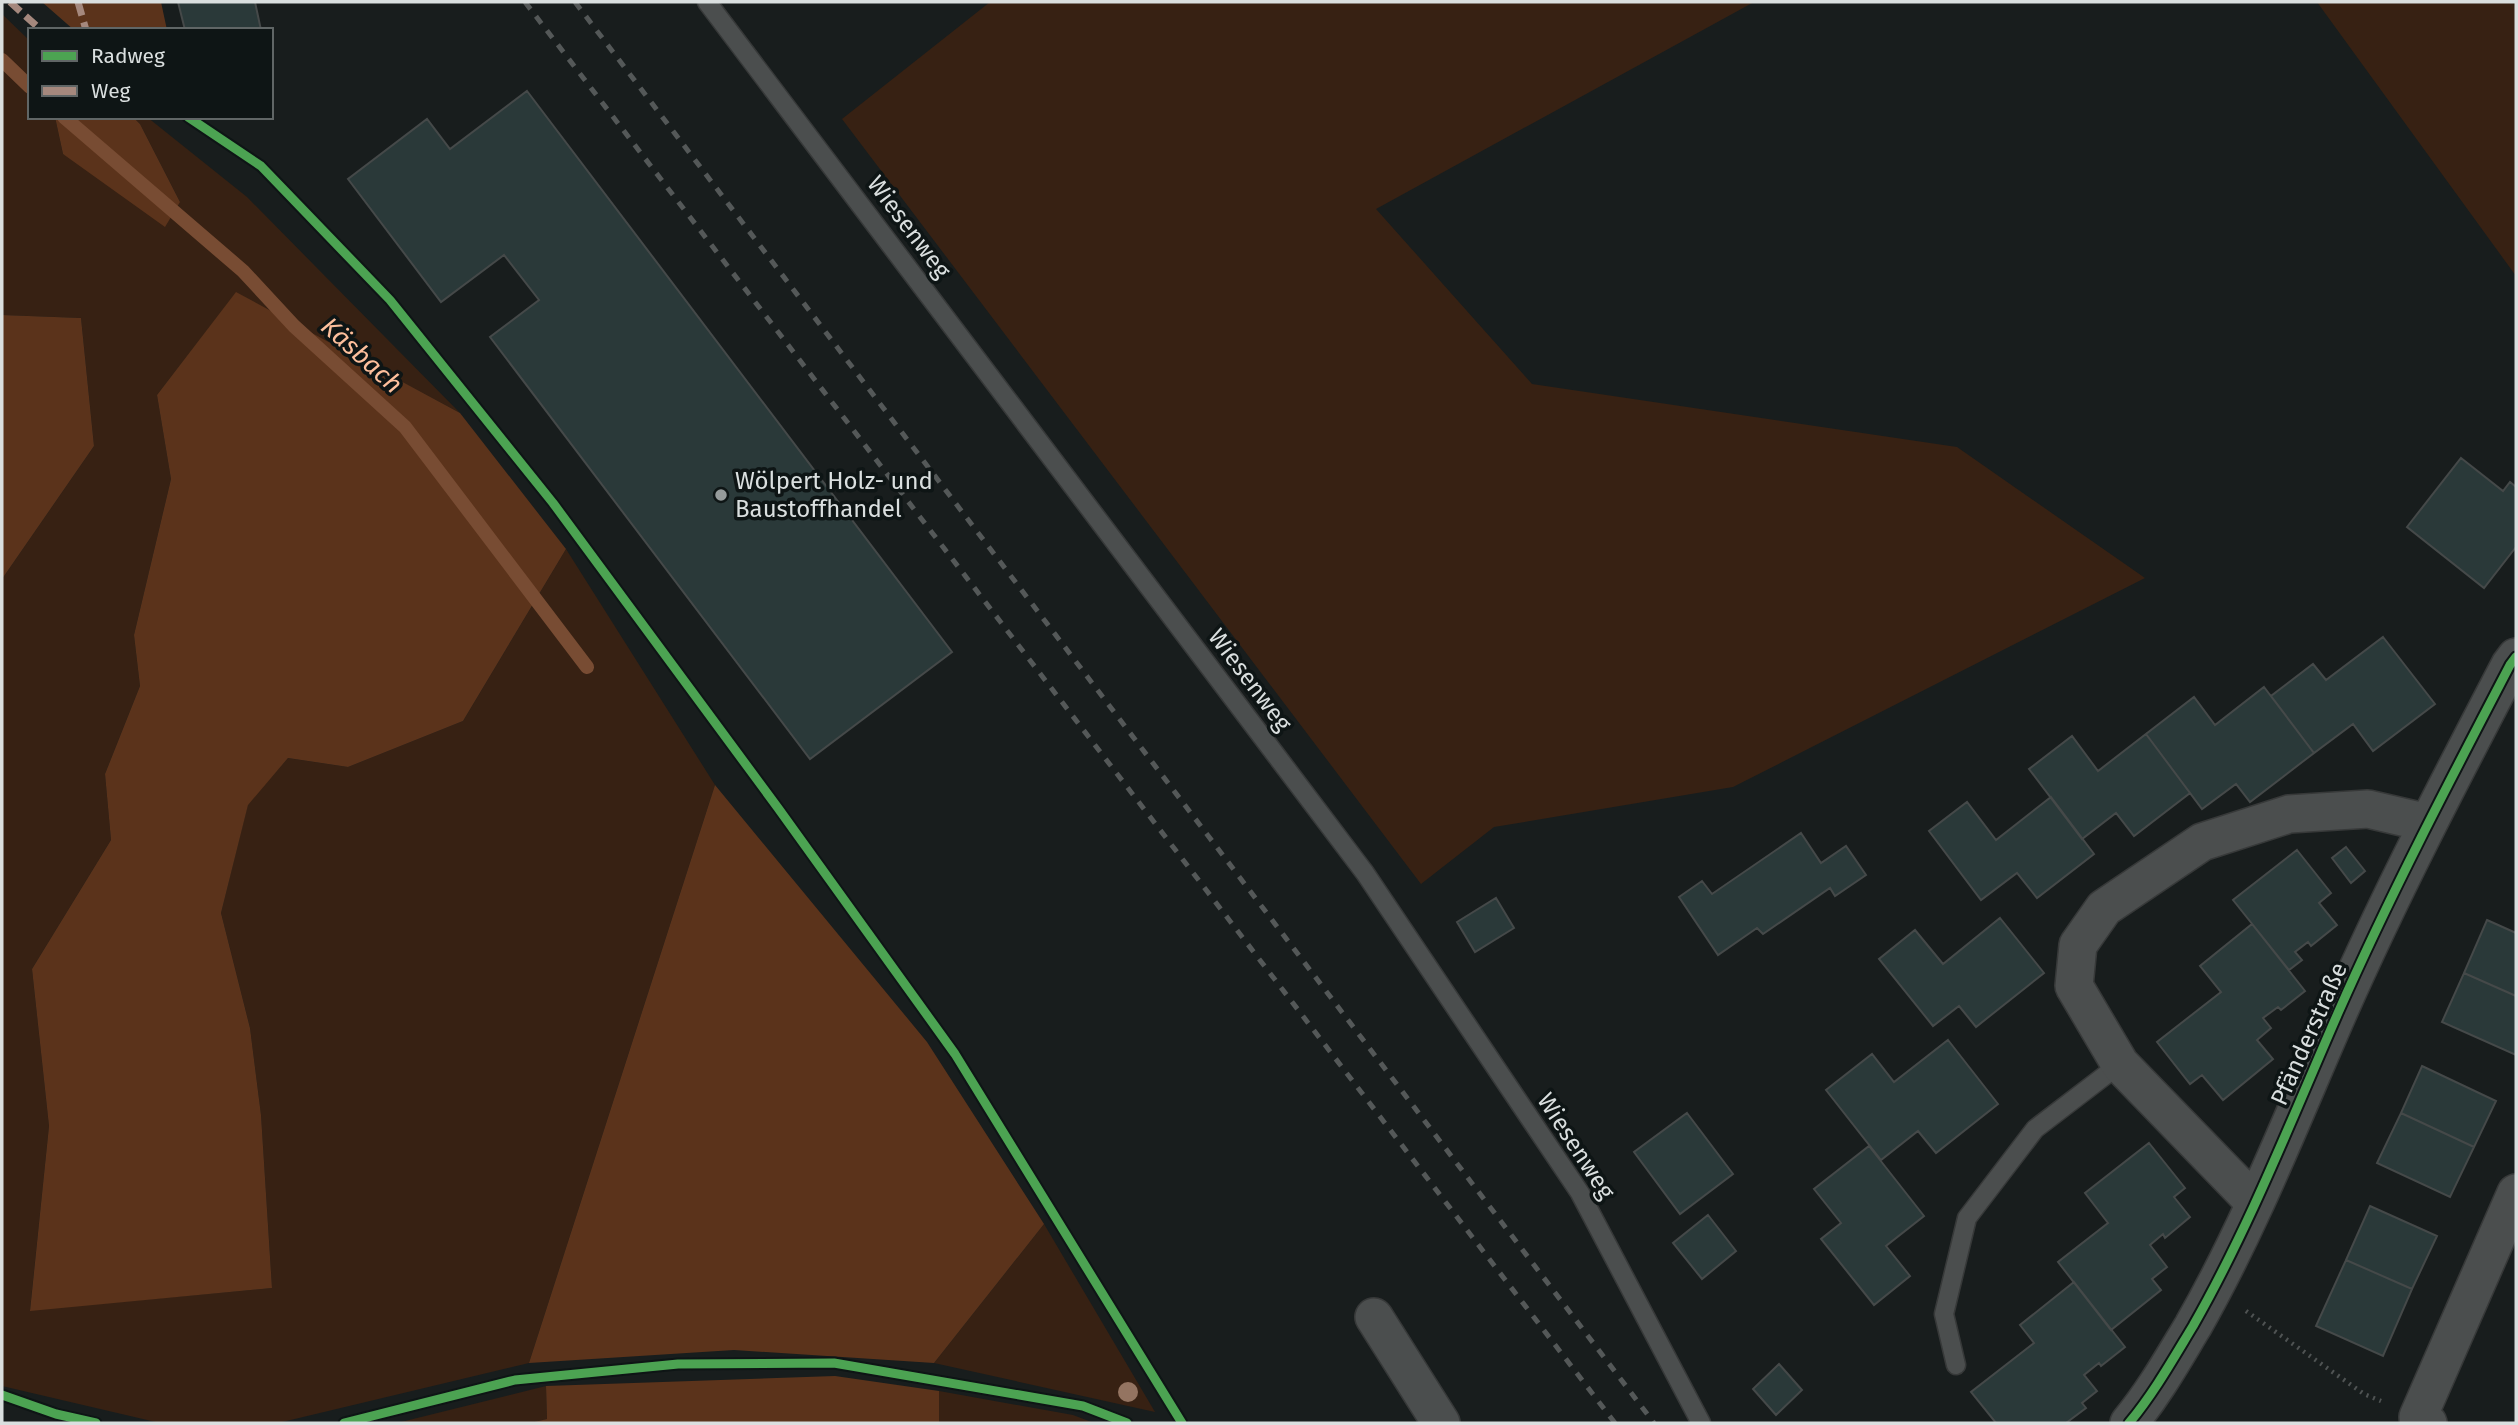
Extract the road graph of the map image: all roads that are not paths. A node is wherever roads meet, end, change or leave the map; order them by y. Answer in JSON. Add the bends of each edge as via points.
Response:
{"nodes":[{"id":1,"x":707,"y":2,"type":"edge"},
{"id":2,"x":2516,"y":657,"type":"edge"},
{"id":3,"x":2428,"y":823,"type":"junction"},
{"id":4,"x":2120,"y":1064,"type":"junction"},
{"id":5,"x":2516,"y":1192,"type":"edge"},
{"id":6,"x":2255,"y":1203,"type":"junction"},
{"id":7,"x":1374,"y":1317,"type":"dead end"},
{"id":8,"x":1956,"y":1365,"type":"dead end"},
{"id":9,"x":2423,"y":1420,"type":"edge"},
{"id":10,"x":1441,"y":1423,"type":"edge"},
{"id":11,"x":1701,"y":1423,"type":"edge"},
{"id":12,"x":2129,"y":1423,"type":"edge"}],
"edges":[{"from":1,"to":11,"type":"lane","name":"Wiesenweg","via":[[1365,873],[1580,1193]]},
{"from":2,"to":3,"type":"street","name":"Pfänderstraße"},
{"from":3,"to":4,"type":"street","via":[[2368,808],[2289,814],[2202,842],[2104,908],[2078,946],[2074,986]]},
{"from":3,"to":6,"type":"street","name":"Pfänderstraße"},
{"from":4,"to":6,"type":"street"},
{"from":4,"to":8,"type":"lane","via":[[2035,1129],[1966,1218],[1944,1314]]},
{"from":5,"to":9,"type":"street"},
{"from":6,"to":12,"type":"street","name":"Pfänderstraße","via":[[2215,1287],[2169,1367]]},
{"from":7,"to":10,"type":"street"}]}
